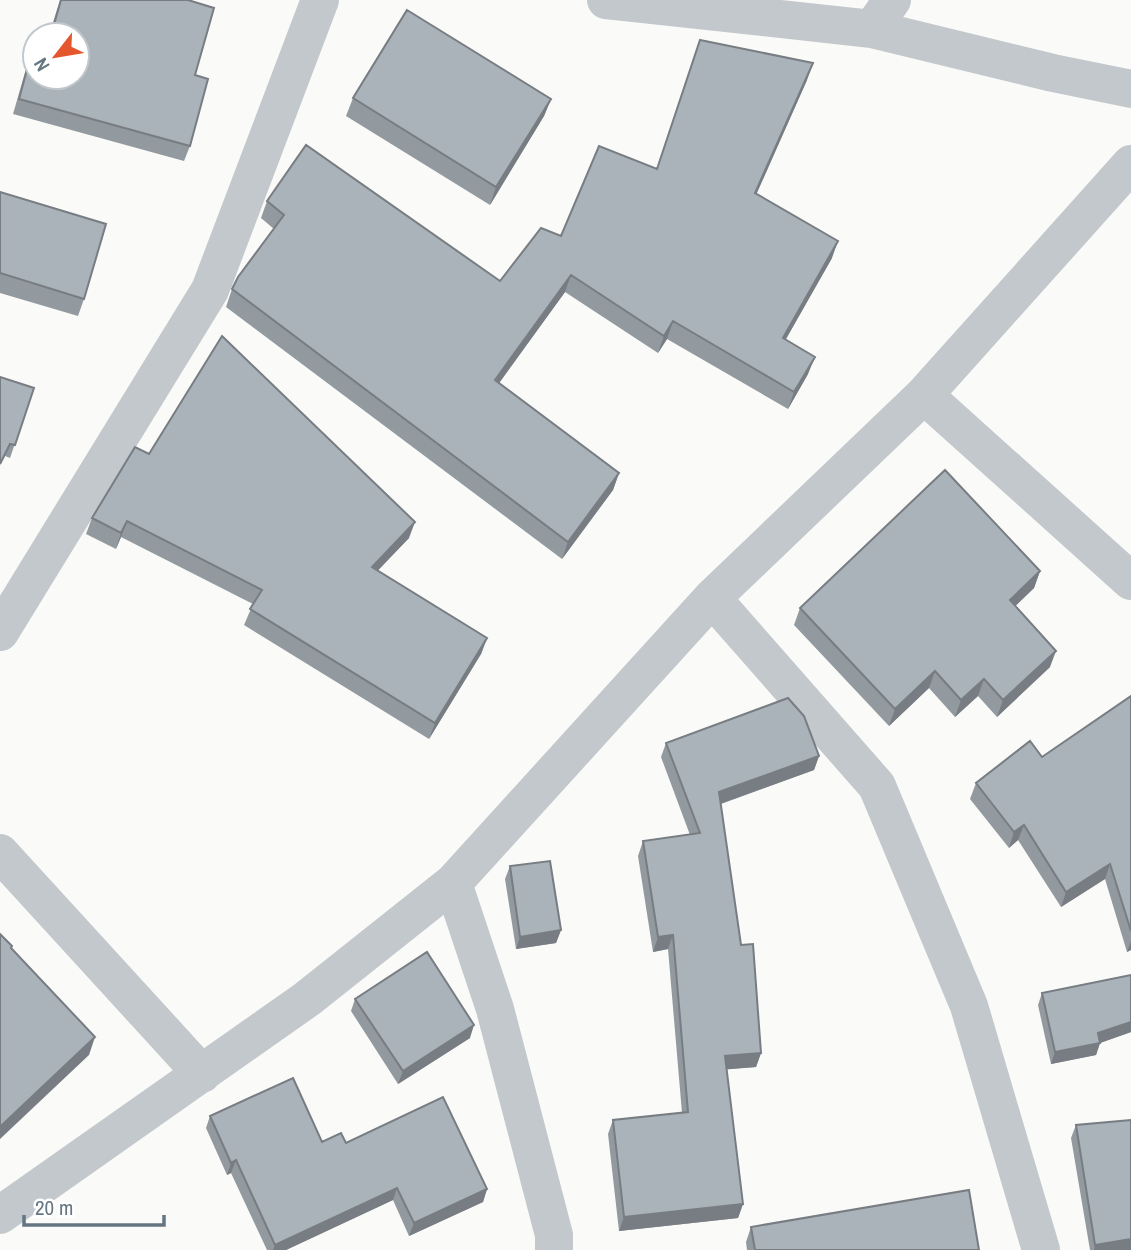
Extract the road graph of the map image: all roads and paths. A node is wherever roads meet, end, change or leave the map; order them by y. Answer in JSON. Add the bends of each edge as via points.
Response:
{"nodes":[{"id":1,"x":320,"y":0,"type":"edge"},
{"id":2,"x":606,"y":0,"type":"edge"},
{"id":3,"x":882,"y":15,"type":"edge"},
{"id":4,"x":1131,"y":89,"type":"edge"},
{"id":5,"x":1131,"y":164,"type":"edge"},
{"id":6,"x":924,"y":395,"type":"junction"},
{"id":7,"x":1131,"y":581,"type":"edge"},
{"id":8,"x":712,"y":598,"type":"junction"},
{"id":9,"x":0,"y":632,"type":"edge"},
{"id":10,"x":0,"y":853,"type":"edge"},
{"id":11,"x":453,"y":883,"type":"junction"},
{"id":12,"x":202,"y":1074,"type":"junction"},
{"id":13,"x":0,"y":1215,"type":"edge"},
{"id":14,"x":554,"y":1250,"type":"edge"},
{"id":15,"x":1041,"y":1250,"type":"edge"}],
"edges":[{"from":1,"to":9,"type":"street","via":[[210,290]]},
{"from":2,"to":3,"type":"street"},
{"from":3,"to":4,"type":"street","via":[[1053,73]]},
{"from":5,"to":6,"type":"street"},
{"from":6,"to":7,"type":"street"},
{"from":6,"to":8,"type":"street"},
{"from":8,"to":11,"type":"street"},
{"from":8,"to":15,"type":"street","via":[[877,786],[969,1006]]},
{"from":10,"to":12,"type":"street"},
{"from":11,"to":12,"type":"street","via":[[307,999]]},
{"from":11,"to":14,"type":"street","via":[[495,1009],[554,1235]]},
{"from":12,"to":13,"type":"street"}]}
